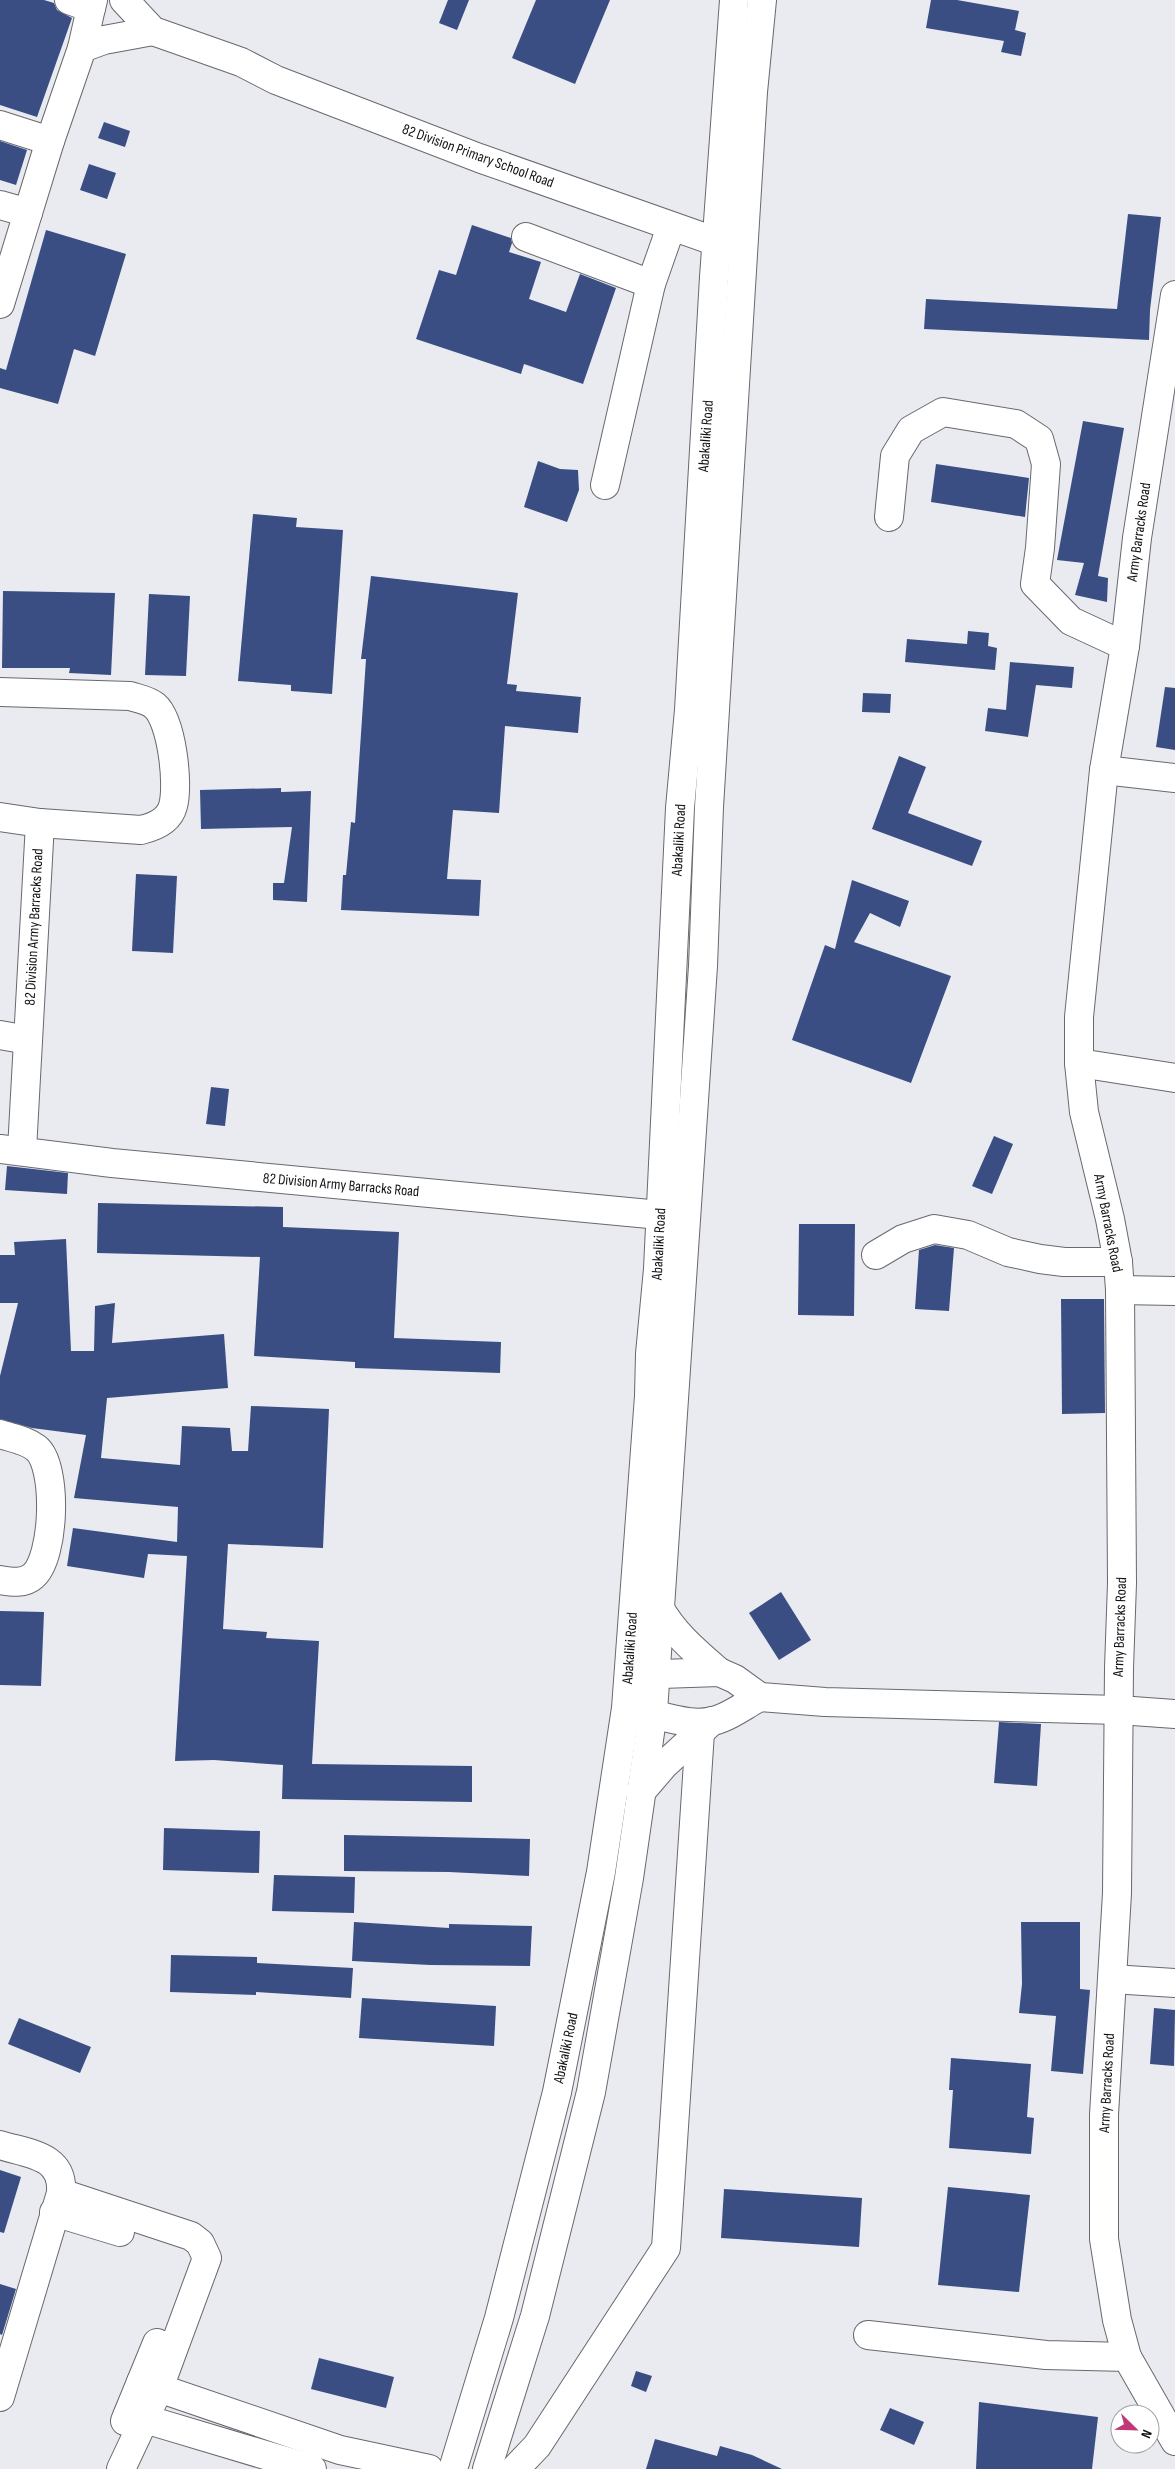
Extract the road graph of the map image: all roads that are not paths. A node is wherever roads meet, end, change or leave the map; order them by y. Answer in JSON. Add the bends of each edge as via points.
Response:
{"nodes":[{"id":1,"x":124,"y":0,"type":"edge"},
{"id":2,"x":734,"y":0,"type":"edge"},
{"id":3,"x":762,"y":0,"type":"edge"},
{"id":4,"x":85,"y":3,"type":"edge"},
{"id":5,"x":153,"y":31,"type":"junction"},
{"id":6,"x":82,"y":48,"type":"junction"},
{"id":7,"x":0,"y":125,"type":"edge"},
{"id":8,"x":50,"y":141,"type":"junction"},
{"id":9,"x":0,"y":205,"type":"edge"},
{"id":10,"x":28,"y":213,"type":"junction"},
{"id":11,"x":671,"y":227,"type":"junction"},
{"id":12,"x":526,"y":237,"type":"dead end"},
{"id":13,"x":718,"y":242,"type":"junction"},
{"id":14,"x":4,"y":277,"type":"edge"},
{"id":15,"x":651,"y":284,"type":"junction"},
{"id":16,"x":1175,"y":294,"type":"edge"},
{"id":17,"x":0,"y":304,"type":"edge"},
{"id":18,"x":605,"y":486,"type":"dead end"},
{"id":19,"x":889,"y":517,"type":"dead end"},
{"id":20,"x":1126,"y":646,"type":"junction"},
{"id":21,"x":0,"y":692,"type":"edge"},
{"id":22,"x":1104,"y":770,"type":"junction"},
{"id":23,"x":1175,"y":778,"type":"edge"},
{"id":24,"x":0,"y":817,"type":"edge"},
{"id":25,"x":40,"y":823,"type":"junction"},
{"id":26,"x":0,"y":1035,"type":"edge"},
{"id":27,"x":28,"y":1040,"type":"junction"},
{"id":28,"x":1079,"y":1064,"type":"junction"},
{"id":29,"x":1175,"y":1078,"type":"edge"},
{"id":30,"x":11,"y":1150,"type":"edge"},
{"id":31,"x":660,"y":1215,"type":"junction"},
{"id":32,"x":876,"y":1255,"type":"dead end"},
{"id":33,"x":1118,"y":1262,"type":"junction"},
{"id":34,"x":1120,"y":1290,"type":"junction"},
{"id":35,"x":1175,"y":1291,"type":"edge"},
{"id":36,"x":0,"y":1434,"type":"edge"},
{"id":37,"x":0,"y":1580,"type":"edge"},
{"id":38,"x":659,"y":1607,"type":"junction"},
{"id":39,"x":719,"y":1672,"type":"junction"},
{"id":40,"x":642,"y":1675,"type":"junction"},
{"id":41,"x":760,"y":1697,"type":"junction"},
{"id":42,"x":626,"y":1708,"type":"junction"},
{"id":43,"x":1118,"y":1710,"type":"junction"},
{"id":44,"x":653,"y":1712,"type":"junction"},
{"id":45,"x":1175,"y":1714,"type":"edge"},
{"id":46,"x":706,"y":1727,"type":"junction"},
{"id":47,"x":640,"y":1793,"type":"junction"},
{"id":48,"x":1112,"y":1979,"type":"junction"},
{"id":49,"x":1175,"y":1983,"type":"edge"},
{"id":50,"x":0,"y":2145,"type":"edge"},
{"id":51,"x":58,"y":2202,"type":"junction"},
{"id":52,"x":868,"y":2335,"type":"dead end"},
{"id":53,"x":1127,"y":2357,"type":"junction"},
{"id":54,"x":149,"y":2385,"type":"junction"},
{"id":55,"x":0,"y":2397,"type":"edge"},
{"id":56,"x":137,"y":2416,"type":"junction"},
{"id":57,"x":1175,"y":2441,"type":"edge"},
{"id":58,"x":102,"y":2469,"type":"edge"},
{"id":59,"x":120,"y":2469,"type":"edge"},
{"id":60,"x":312,"y":2469,"type":"edge"},
{"id":61,"x":429,"y":2469,"type":"edge"},
{"id":62,"x":453,"y":2469,"type":"edge"},
{"id":63,"x":487,"y":2469,"type":"edge"},
{"id":64,"x":515,"y":2469,"type":"edge"}],
"edges":[{"from":1,"to":5,"type":"street"},
{"from":2,"to":13,"type":"street","name":"Abakaliki Road"},
{"from":3,"to":38,"type":"street","name":"Abakaliki Road","via":[[753,92],[670,1484]]},
{"from":4,"to":6,"type":"street"},
{"from":5,"to":6,"type":"street","via":[[104,40]]},
{"from":5,"to":11,"type":"street","name":"82 Division Primary School Road","via":[[241,62],[276,80],[479,158]]},
{"from":6,"to":8,"type":"street"},
{"from":7,"to":8,"type":"street"},
{"from":8,"to":10,"type":"street"},
{"from":9,"to":10,"type":"street"},
{"from":10,"to":14,"type":"street"},
{"from":11,"to":13,"type":"street","name":"82 Division Primary School Road"},
{"from":11,"to":15,"type":"street"},
{"from":12,"to":15,"type":"street"},
{"from":13,"to":31,"type":"street","name":"Abakaliki Road","via":[[680,808]]},
{"from":14,"to":17,"type":"street"},
{"from":15,"to":18,"type":"street"},
{"from":16,"to":20,"type":"street","name":"Army Barracks Road","via":[[1138,538]]},
{"from":19,"to":20,"type":"street","via":[[895,456],[911,430],[943,412],[1016,424],[1039,439],[1046,464],[1035,584],[1071,621]]},
{"from":20,"to":22,"type":"street","name":"Army Barracks Road"},
{"from":21,"to":25,"type":"street","via":[[130,696],[156,707],[168,732],[175,785],[173,807],[159,824],[141,830]]},
{"from":22,"to":23,"type":"street"},
{"from":22,"to":28,"type":"street","name":"Army Barracks Road","via":[[1079,1017]]},
{"from":24,"to":25,"type":"street"},
{"from":25,"to":27,"type":"street","name":"82 Division Army Barracks Road"},
{"from":26,"to":27,"type":"street"},
{"from":27,"to":30,"type":"street","name":"82 Division Army Barracks Road"},
{"from":28,"to":29,"type":"street"},
{"from":28,"to":33,"type":"street","name":"Army Barracks Road","via":[[1084,1112]]},
{"from":30,"to":31,"type":"street","name":"82 Division Army Barracks Road","via":[[121,1164]]},
{"from":31,"to":40,"type":"street","name":"Abakaliki Road","via":[[629,1647]]},
{"from":32,"to":33,"type":"street","via":[[903,1239],[934,1229],[968,1235],[1008,1252],[1040,1259]]},
{"from":33,"to":34,"type":"street","name":"Army Barracks Road"},
{"from":34,"to":35,"type":"street"},
{"from":34,"to":43,"type":"street","name":"Army Barracks Road","via":[[1122,1583]]},
{"from":36,"to":37,"type":"street","via":[[37,1448],[44,1458],[51,1513],[49,1544],[42,1566],[33,1577],[18,1582]]},
{"from":38,"to":39,"type":"street","via":[[681,1638]]},
{"from":38,"to":40,"type":"street","name":"Abakaliki Road"},
{"from":39,"to":40,"type":"street"},
{"from":39,"to":41,"type":"street"},
{"from":40,"to":42,"type":"street","name":"Abakaliki Road"},
{"from":40,"to":44,"type":"street","name":"Abakaliki Road"},
{"from":41,"to":43,"type":"street","via":[[825,1702]]},
{"from":41,"to":46,"type":"street"},
{"from":42,"to":44,"type":"street"},
{"from":42,"to":62,"type":"street","name":"Abakaliki Road","via":[[601,1872],[557,2092],[499,2318]]},
{"from":43,"to":45,"type":"street"},
{"from":43,"to":48,"type":"street","name":"Army Barracks Road","via":[[1117,1893]]},
{"from":44,"to":46,"type":"street"},
{"from":44,"to":47,"type":"street","name":"Abakaliki Road"},
{"from":46,"to":47,"type":"street","via":[[664,1765]]},
{"from":46,"to":64,"type":"street","via":[[666,2248],[537,2446]]},
{"from":47,"to":63,"type":"street","name":"Abakaliki Road","via":[[629,1878],[591,2092],[535,2316]]},
{"from":48,"to":49,"type":"street"},
{"from":48,"to":53,"type":"street","name":"Army Barracks Road","via":[[1104,2115],[1104,2239],[1117,2320]]},
{"from":50,"to":51,"type":"street","via":[[52,2162],[62,2181]]},
{"from":51,"to":54,"type":"street","via":[[191,2236],[200,2243],[207,2258]]},
{"from":51,"to":55,"type":"street"},
{"from":52,"to":53,"type":"street","via":[[1046,2355]]},
{"from":53,"to":57,"type":"street","name":"Army Barracks Road"},
{"from":54,"to":56,"type":"street"},
{"from":54,"to":61,"type":"street","via":[[340,2450]]},
{"from":56,"to":58,"type":"street"},
{"from":56,"to":59,"type":"street"},
{"from":56,"to":60,"type":"street"}]}
